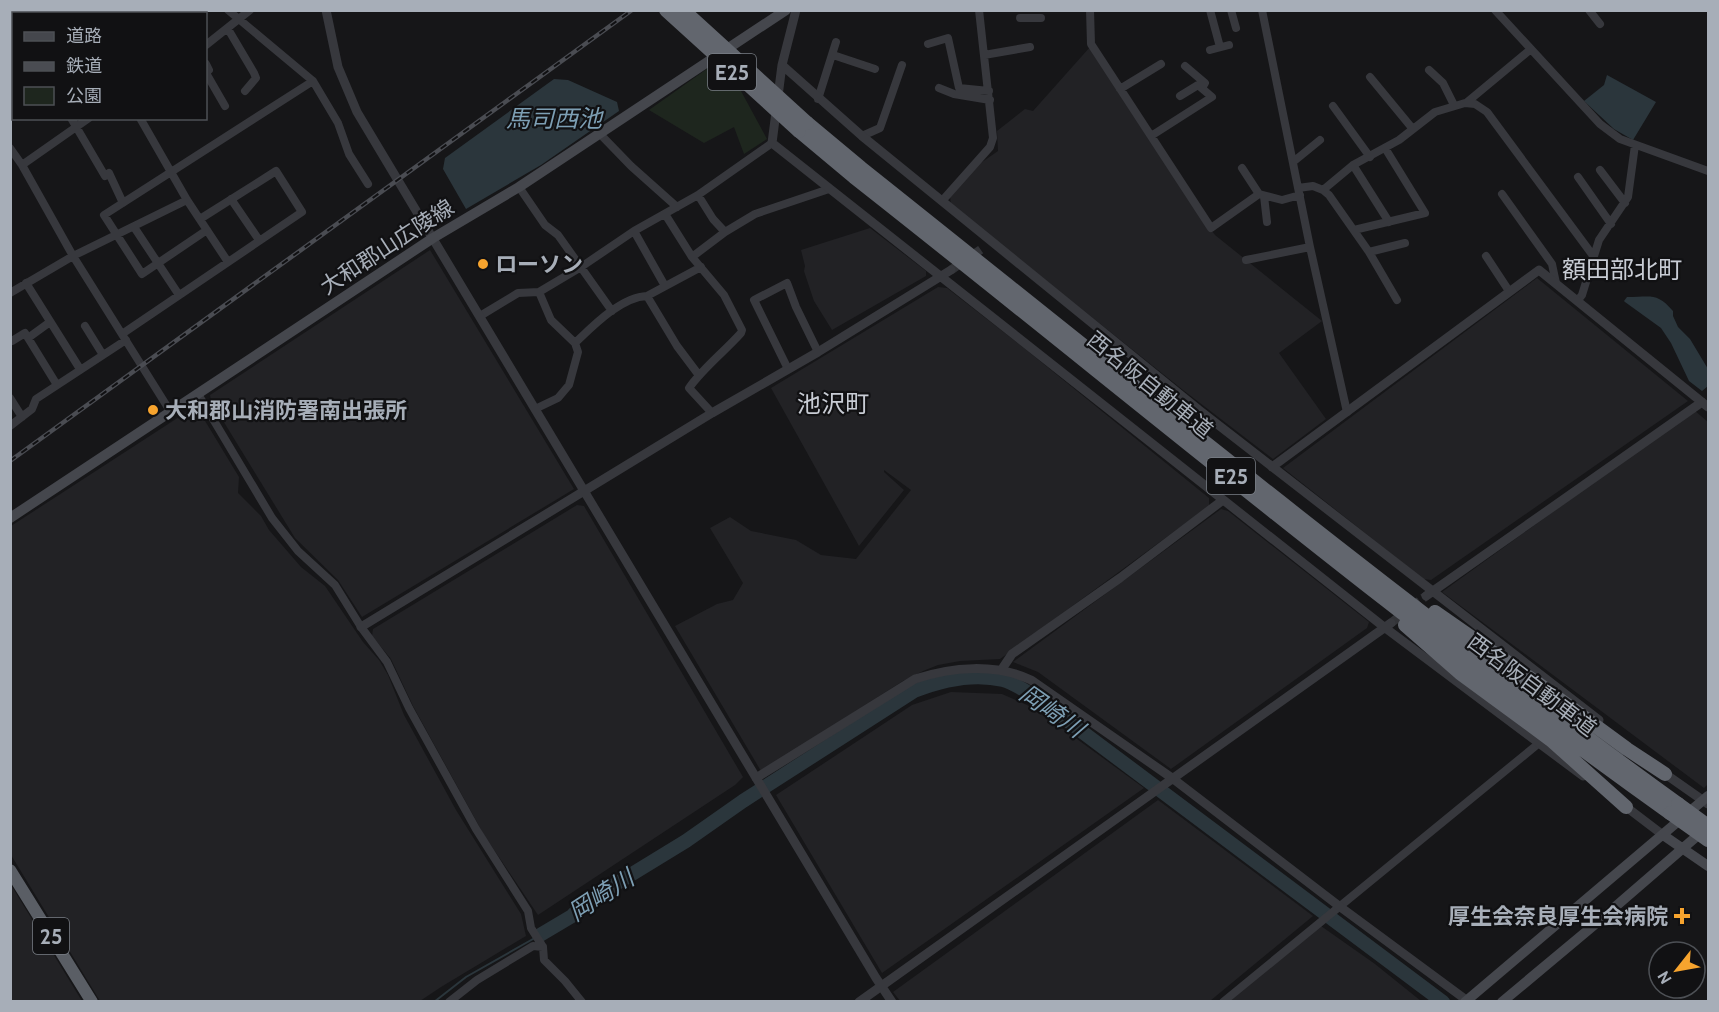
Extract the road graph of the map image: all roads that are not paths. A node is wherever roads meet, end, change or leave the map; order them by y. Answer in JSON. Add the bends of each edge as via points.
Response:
{"nodes":[{"id":1,"x":228,"y":10,"type":"edge"},
{"id":2,"x":250,"y":10,"type":"edge"},
{"id":3,"x":326,"y":10,"type":"edge"},
{"id":4,"x":666,"y":10,"type":"edge"},
{"id":5,"x":682,"y":10,"type":"edge"},
{"id":6,"x":796,"y":10,"type":"edge"},
{"id":7,"x":979,"y":10,"type":"edge"},
{"id":8,"x":1090,"y":10,"type":"edge"},
{"id":9,"x":1209,"y":10,"type":"edge"},
{"id":10,"x":1231,"y":10,"type":"edge"},
{"id":11,"x":1262,"y":10,"type":"edge"},
{"id":12,"x":1495,"y":10,"type":"edge"},
{"id":13,"x":1589,"y":10,"type":"edge"},
{"id":14,"x":785,"y":11,"type":"edge"},
{"id":15,"x":1020,"y":18,"type":"edge"},
{"id":16,"x":1041,"y":18,"type":"dead end"},
{"id":17,"x":238,"y":21,"type":"junction"},
{"id":18,"x":1600,"y":24,"type":"dead end"},
{"id":19,"x":1236,"y":28,"type":"dead end"},
{"id":20,"x":228,"y":29,"type":"junction"},
{"id":21,"x":836,"y":42,"type":"dead end"},
{"id":22,"x":207,"y":44,"type":"edge"},
{"id":23,"x":928,"y":44,"type":"dead end"},
{"id":24,"x":1229,"y":45,"type":"dead end"},
{"id":25,"x":1030,"y":47,"type":"dead end"},
{"id":26,"x":1220,"y":47,"type":"junction"},
{"id":27,"x":1532,"y":48,"type":"junction"},
{"id":28,"x":1210,"y":50,"type":"dead end"},
{"id":29,"x":984,"y":55,"type":"junction"},
{"id":30,"x":833,"y":56,"type":"junction"},
{"id":31,"x":1161,"y":64,"type":"dead end"},
{"id":32,"x":782,"y":65,"type":"junction"},
{"id":33,"x":902,"y":65,"type":"dead end"},
{"id":34,"x":1185,"y":66,"type":"dead end"},
{"id":35,"x":874,"y":69,"type":"dead end"},
{"id":36,"x":1430,"y":70,"type":"dead end"},
{"id":37,"x":207,"y":75,"type":"edge"},
{"id":38,"x":1370,"y":77,"type":"dead end"},
{"id":39,"x":313,"y":81,"type":"junction"},
{"id":40,"x":939,"y":88,"type":"dead end"},
{"id":41,"x":1202,"y":88,"type":"junction"},
{"id":42,"x":1120,"y":89,"type":"junction"},
{"id":43,"x":245,"y":91,"type":"dead end"},
{"id":44,"x":989,"y":91,"type":"junction"},
{"id":45,"x":1180,"y":96,"type":"dead end"},
{"id":46,"x":818,"y":99,"type":"junction"},
{"id":47,"x":990,"y":100,"type":"junction"},
{"id":48,"x":1465,"y":103,"type":"junction"},
{"id":49,"x":1455,"y":105,"type":"junction"},
{"id":50,"x":225,"y":106,"type":"dead end"},
{"id":51,"x":1334,"y":106,"type":"dead end"},
{"id":52,"x":72,"y":120,"type":"edge"},
{"id":53,"x":86,"y":120,"type":"edge"},
{"id":54,"x":141,"y":120,"type":"edge"},
{"id":55,"x":76,"y":127,"type":"junction"},
{"id":56,"x":803,"y":127,"type":"junction"},
{"id":57,"x":1412,"y":128,"type":"junction"},
{"id":58,"x":600,"y":134,"type":"junction"},
{"id":59,"x":862,"y":136,"type":"junction"},
{"id":60,"x":1151,"y":136,"type":"junction"},
{"id":61,"x":1320,"y":140,"type":"dead end"},
{"id":62,"x":772,"y":143,"type":"junction"},
{"id":63,"x":1635,"y":145,"type":"junction"},
{"id":64,"x":10,"y":148,"type":"edge"},
{"id":65,"x":1384,"y":148,"type":"junction"},
{"id":66,"x":1370,"y":157,"type":"junction"},
{"id":67,"x":1293,"y":162,"type":"junction"},
{"id":68,"x":22,"y":165,"type":"junction"},
{"id":69,"x":1353,"y":165,"type":"junction"},
{"id":70,"x":1242,"y":168,"type":"dead end"},
{"id":71,"x":1600,"y":170,"type":"dead end"},
{"id":72,"x":1708,"y":171,"type":"edge"},
{"id":73,"x":171,"y":172,"type":"junction"},
{"id":74,"x":1578,"y":177,"type":"dead end"},
{"id":75,"x":368,"y":184,"type":"dead end"},
{"id":76,"x":519,"y":188,"type":"junction"},
{"id":77,"x":829,"y":189,"type":"junction"},
{"id":78,"x":1323,"y":190,"type":"junction"},
{"id":79,"x":1299,"y":191,"type":"junction"},
{"id":80,"x":1502,"y":194,"type":"dead end"},
{"id":81,"x":698,"y":195,"type":"junction"},
{"id":82,"x":1261,"y":195,"type":"junction"},
{"id":83,"x":231,"y":199,"type":"junction"},
{"id":84,"x":187,"y":200,"type":"junction"},
{"id":85,"x":942,"y":201,"type":"junction"},
{"id":86,"x":123,"y":203,"type":"junction"},
{"id":87,"x":1625,"y":203,"type":"junction"},
{"id":88,"x":677,"y":207,"type":"junction"},
{"id":89,"x":665,"y":214,"type":"junction"},
{"id":90,"x":200,"y":219,"type":"junction"},
{"id":91,"x":1267,"y":222,"type":"dead end"},
{"id":92,"x":1389,"y":222,"type":"junction"},
{"id":93,"x":1611,"y":224,"type":"junction"},
{"id":94,"x":134,"y":227,"type":"junction"},
{"id":95,"x":207,"y":230,"type":"junction"},
{"id":96,"x":1354,"y":230,"type":"junction"},
{"id":97,"x":634,"y":231,"type":"junction"},
{"id":98,"x":725,"y":232,"type":"junction"},
{"id":99,"x":116,"y":235,"type":"junction"},
{"id":100,"x":433,"y":238,"type":"junction"},
{"id":101,"x":259,"y":240,"type":"junction"},
{"id":102,"x":1405,"y":243,"type":"dead end"},
{"id":103,"x":1310,"y":247,"type":"junction"},
{"id":104,"x":1370,"y":252,"type":"junction"},
{"id":105,"x":73,"y":256,"type":"junction"},
{"id":106,"x":1486,"y":256,"type":"dead end"},
{"id":107,"x":692,"y":257,"type":"junction"},
{"id":108,"x":1594,"y":257,"type":"junction"},
{"id":109,"x":1246,"y":260,"type":"dead end"},
{"id":110,"x":228,"y":262,"type":"junction"},
{"id":111,"x":158,"y":264,"type":"junction"},
{"id":112,"x":581,"y":267,"type":"junction"},
{"id":113,"x":701,"y":267,"type":"junction"},
{"id":114,"x":951,"y":270,"type":"tunnel mouth"},
{"id":115,"x":942,"y":277,"type":"junction"},
{"id":116,"x":1556,"y":283,"type":"junction"},
{"id":117,"x":26,"y":284,"type":"junction"},
{"id":118,"x":665,"y":286,"type":"junction"},
{"id":119,"x":539,"y":291,"type":"junction"},
{"id":120,"x":1509,"y":291,"type":"junction"},
{"id":121,"x":10,"y":293,"type":"edge"},
{"id":122,"x":179,"y":295,"type":"junction"},
{"id":123,"x":647,"y":296,"type":"junction"},
{"id":124,"x":1397,"y":300,"type":"dead end"},
{"id":125,"x":1578,"y":300,"type":"junction"},
{"id":126,"x":612,"y":311,"type":"junction"},
{"id":127,"x":480,"y":316,"type":"junction"},
{"id":128,"x":50,"y":322,"type":"junction"},
{"id":129,"x":85,"y":326,"type":"dead end"},
{"id":130,"x":124,"y":337,"type":"junction"},
{"id":131,"x":28,"y":338,"type":"junction"},
{"id":132,"x":12,"y":341,"type":"edge"},
{"id":133,"x":575,"y":343,"type":"junction"},
{"id":134,"x":818,"y":352,"type":"junction"},
{"id":135,"x":103,"y":355,"type":"junction"},
{"id":136,"x":80,"y":369,"type":"junction"},
{"id":137,"x":788,"y":369,"type":"junction"},
{"id":138,"x":698,"y":374,"type":"junction"},
{"id":139,"x":57,"y":385,"type":"junction"},
{"id":140,"x":198,"y":394,"type":"junction"},
{"id":141,"x":10,"y":399,"type":"edge"},
{"id":142,"x":1705,"y":405,"type":"edge"},
{"id":143,"x":535,"y":409,"type":"junction"},
{"id":144,"x":170,"y":411,"type":"junction"},
{"id":145,"x":712,"y":412,"type":"junction"},
{"id":146,"x":1347,"y":412,"type":"junction"},
{"id":147,"x":22,"y":417,"type":"junction"},
{"id":148,"x":10,"y":426,"type":"edge"},
{"id":149,"x":1272,"y":467,"type":"junction"},
{"id":150,"x":585,"y":491,"type":"junction"},
{"id":151,"x":1256,"y":496,"type":"junction"},
{"id":152,"x":1223,"y":500,"type":"junction"},
{"id":153,"x":10,"y":518,"type":"edge"},
{"id":154,"x":1343,"y":552,"type":"junction"},
{"id":155,"x":1429,"y":594,"type":"junction"},
{"id":156,"x":1387,"y":625,"type":"junction"},
{"id":157,"x":361,"y":627,"type":"junction"},
{"id":158,"x":1002,"y":669,"type":"junction"},
{"id":159,"x":1538,"y":744,"type":"junction"},
{"id":160,"x":1665,"y":774,"type":"junction"},
{"id":161,"x":1170,"y":780,"type":"junction"},
{"id":162,"x":757,"y":781,"type":"junction"},
{"id":163,"x":1707,"y":800,"type":"edge"},
{"id":164,"x":1626,"y":807,"type":"junction"},
{"id":165,"x":1674,"y":808,"type":"junction"},
{"id":166,"x":1708,"y":826,"type":"edge"},
{"id":167,"x":1663,"y":834,"type":"junction"},
{"id":168,"x":1708,"y":840,"type":"edge"},
{"id":169,"x":1683,"y":849,"type":"junction"},
{"id":170,"x":1708,"y":866,"type":"edge"},
{"id":171,"x":10,"y":870,"type":"edge"},
{"id":172,"x":1338,"y":907,"type":"junction"},
{"id":173,"x":542,"y":945,"type":"junction"},
{"id":174,"x":881,"y":987,"type":"junction"},
{"id":175,"x":1467,"y":1001,"type":"edge"},
{"id":176,"x":92,"y":1002,"type":"edge"},
{"id":177,"x":449,"y":1002,"type":"edge"},
{"id":178,"x":582,"y":1002,"type":"edge"},
{"id":179,"x":859,"y":1002,"type":"edge"},
{"id":180,"x":892,"y":1002,"type":"edge"},
{"id":181,"x":1223,"y":1002,"type":"edge"},
{"id":182,"x":1502,"y":1002,"type":"edge"}],
"edges":[{"from":1,"to":17,"type":"street"},
{"from":2,"to":17,"type":"street"},
{"from":3,"to":100,"type":"street","via":[[338,67],[353,104]]},
{"from":4,"to":56,"type":"highway","name":"西名阪自動車道","number":"E25","bridge":true},
{"from":5,"to":56,"type":"highway","name":"西名阪自動車道","number":"E25","bridge":true},
{"from":6,"to":32,"type":"street"},
{"from":7,"to":29,"type":"street"},
{"from":8,"to":42,"type":"street","via":[[1091,44]]},
{"from":9,"to":26,"type":"street"},
{"from":10,"to":19,"type":"street"},
{"from":11,"to":67,"type":"street"},
{"from":12,"to":27,"type":"street"},
{"from":13,"to":18,"type":"street"},
{"from":14,"to":58,"type":"main road","name":"大和郡山広陵線"},
{"from":15,"to":16,"type":"street"},
{"from":17,"to":20,"type":"street"},
{"from":17,"to":39,"type":"street"},
{"from":20,"to":22,"type":"street"},
{"from":20,"to":43,"type":"street","via":[[256,78]]},
{"from":21,"to":30,"type":"street"},
{"from":23,"to":44,"type":"street","via":[[948,38],[959,88]]},
{"from":24,"to":26,"type":"street"},
{"from":25,"to":29,"type":"street"},
{"from":26,"to":28,"type":"street"},
{"from":27,"to":48,"type":"street"},
{"from":27,"to":63,"type":"street","via":[[1600,124]]},
{"from":29,"to":44,"type":"street"},
{"from":30,"to":35,"type":"street"},
{"from":30,"to":46,"type":"street"},
{"from":31,"to":42,"type":"street"},
{"from":32,"to":46,"type":"street"},
{"from":32,"to":62,"type":"street"},
{"from":33,"to":59,"type":"street","via":[[880,128]]},
{"from":34,"to":41,"type":"street","via":[[1205,83]]},
{"from":36,"to":49,"type":"street","via":[[1443,83]]},
{"from":37,"to":50,"type":"street"},
{"from":38,"to":57,"type":"street"},
{"from":39,"to":73,"type":"street"},
{"from":39,"to":75,"type":"street"},
{"from":40,"to":47,"type":"street"},
{"from":41,"to":45,"type":"street","via":[[1198,85]]},
{"from":41,"to":60,"type":"street","via":[[1212,96]]},
{"from":42,"to":60,"type":"street"},
{"from":44,"to":47,"type":"street"},
{"from":46,"to":59,"type":"street"},
{"from":47,"to":85,"type":"street","via":[[991,144]]},
{"from":48,"to":49,"type":"street"},
{"from":48,"to":108,"type":"street","via":[[1487,112]]},
{"from":49,"to":57,"type":"street"},
{"from":51,"to":66,"type":"street"},
{"from":52,"to":55,"type":"street"},
{"from":53,"to":55,"type":"street"},
{"from":54,"to":73,"type":"street"},
{"from":55,"to":68,"type":"street"},
{"from":55,"to":86,"type":"street","via":[[105,176],[109,173]]},
{"from":56,"to":151,"type":"highway","name":"西名阪自動車道","number":"E25","via":[[854,177]]},
{"from":56,"to":154,"type":"highway","name":"西名阪自動車道","number":"E25","via":[[870,175]]},
{"from":57,"to":65,"type":"street"},
{"from":58,"to":76,"type":"main road","name":"大和郡山広陵線"},
{"from":58,"to":88,"type":"street"},
{"from":59,"to":85,"type":"street"},
{"from":60,"to":82,"type":"street","via":[[1211,228]]},
{"from":61,"to":67,"type":"street"},
{"from":62,"to":77,"type":"street"},
{"from":62,"to":81,"type":"street"},
{"from":63,"to":72,"type":"street"},
{"from":63,"to":87,"type":"street"},
{"from":64,"to":68,"type":"street"},
{"from":65,"to":66,"type":"street"},
{"from":65,"to":92,"type":"street","via":[[1425,213]]},
{"from":66,"to":69,"type":"street"},
{"from":67,"to":79,"type":"street"},
{"from":68,"to":105,"type":"street"},
{"from":69,"to":78,"type":"street"},
{"from":69,"to":92,"type":"street"},
{"from":70,"to":82,"type":"street"},
{"from":71,"to":87,"type":"street"},
{"from":73,"to":84,"type":"street"},
{"from":73,"to":86,"type":"street"},
{"from":74,"to":93,"type":"street"},
{"from":76,"to":100,"type":"main road","name":"大和郡山広陵線"},
{"from":76,"to":112,"type":"street"},
{"from":77,"to":98,"type":"street","via":[[755,214]]},
{"from":77,"to":115,"type":"street"},
{"from":78,"to":79,"type":"street","via":[[1312,186]]},
{"from":78,"to":96,"type":"street"},
{"from":79,"to":82,"type":"street","via":[[1282,200]]},
{"from":79,"to":103,"type":"street"},
{"from":80,"to":116,"type":"street","via":[[1552,264]]},
{"from":81,"to":88,"type":"street"},
{"from":81,"to":98,"type":"street"},
{"from":82,"to":91,"type":"street"},
{"from":83,"to":90,"type":"street"},
{"from":83,"to":101,"type":"street"},
{"from":83,"to":101,"type":"street","via":[[276,171],[303,212]]},
{"from":84,"to":90,"type":"street"},
{"from":84,"to":94,"type":"street"},
{"from":85,"to":149,"type":"street","via":[[987,245]]},
{"from":86,"to":99,"type":"street","via":[[104,215]]},
{"from":87,"to":93,"type":"street"},
{"from":88,"to":89,"type":"street"},
{"from":89,"to":97,"type":"street"},
{"from":89,"to":107,"type":"street"},
{"from":90,"to":95,"type":"street"},
{"from":92,"to":96,"type":"street"},
{"from":93,"to":108,"type":"street","via":[[1599,240]]},
{"from":94,"to":99,"type":"street"},
{"from":94,"to":111,"type":"street"},
{"from":95,"to":110,"type":"street"},
{"from":95,"to":111,"type":"street"},
{"from":96,"to":104,"type":"street"},
{"from":97,"to":112,"type":"street"},
{"from":97,"to":118,"type":"street"},
{"from":98,"to":107,"type":"street"},
{"from":99,"to":105,"type":"street"},
{"from":99,"to":111,"type":"street","via":[[142,274]]},
{"from":100,"to":127,"type":"street"},
{"from":100,"to":140,"type":"main road","name":"大和郡山広陵線"},
{"from":101,"to":110,"type":"street"},
{"from":102,"to":104,"type":"street"},
{"from":103,"to":109,"type":"street"},
{"from":103,"to":146,"type":"street"},
{"from":104,"to":124,"type":"street"},
{"from":105,"to":117,"type":"street"},
{"from":105,"to":130,"type":"street"},
{"from":106,"to":120,"type":"street"},
{"from":107,"to":113,"type":"street"},
{"from":108,"to":125,"type":"street"},
{"from":110,"to":122,"type":"street"},
{"from":111,"to":122,"type":"street"},
{"from":112,"to":119,"type":"street"},
{"from":112,"to":126,"type":"street"},
{"from":113,"to":118,"type":"street"},
{"from":113,"to":138,"type":"street","via":[[724,295],[741,333]]},
{"from":114,"to":115,"type":"street"},
{"from":115,"to":134,"type":"street"},
{"from":115,"to":152,"type":"street"},
{"from":116,"to":120,"type":"street","via":[[1539,270]]},
{"from":116,"to":125,"type":"street"},
{"from":117,"to":121,"type":"street"},
{"from":117,"to":128,"type":"street"},
{"from":118,"to":123,"type":"street"},
{"from":119,"to":127,"type":"street","via":[[518,293]]},
{"from":119,"to":133,"type":"street","via":[[551,320]]},
{"from":120,"to":146,"type":"street"},
{"from":122,"to":130,"type":"street"},
{"from":123,"to":126,"type":"street","via":[[638,296]]},
{"from":123,"to":138,"type":"street"},
{"from":125,"to":142,"type":"street"},
{"from":126,"to":133,"type":"street"},
{"from":127,"to":143,"type":"street"},
{"from":128,"to":131,"type":"street"},
{"from":128,"to":136,"type":"street"},
{"from":129,"to":135,"type":"street"},
{"from":130,"to":135,"type":"street"},
{"from":130,"to":144,"type":"street"},
{"from":131,"to":132,"type":"street","via":[[24,333]]},
{"from":131,"to":139,"type":"street"},
{"from":133,"to":143,"type":"street","via":[[578,352],[569,385],[558,398]]},
{"from":134,"to":137,"type":"street"},
{"from":134,"to":137,"type":"street","via":[[787,283],[754,300]]},
{"from":135,"to":136,"type":"street"},
{"from":136,"to":139,"type":"street"},
{"from":137,"to":145,"type":"street"},
{"from":138,"to":145,"type":"street","via":[[688,388]]},
{"from":139,"to":147,"type":"street","via":[[36,399],[33,409]]},
{"from":140,"to":144,"type":"main road","name":"大和郡山広陵線"},
{"from":140,"to":157,"type":"street","via":[[272,519],[298,551],[335,585]]},
{"from":141,"to":147,"type":"street"},
{"from":142,"to":155,"type":"street"},
{"from":143,"to":150,"type":"street"},
{"from":144,"to":153,"type":"main road","name":"大和郡山広陵線"},
{"from":145,"to":150,"type":"street"},
{"from":146,"to":149,"type":"street"},
{"from":147,"to":148,"type":"street"},
{"from":149,"to":155,"type":"street"},
{"from":150,"to":157,"type":"street"},
{"from":150,"to":162,"type":"street"},
{"from":151,"to":164,"type":"highway","via":[[1438,654],[1551,741]]},
{"from":151,"to":165,"type":"highway","name":"西名阪自動車道","number":"E25","via":[[1589,755]]},
{"from":152,"to":156,"type":"street"},
{"from":152,"to":158,"type":"street","via":[[1012,654]]},
{"from":154,"to":160,"type":"highway","via":[[1492,651]]},
{"from":154,"to":165,"type":"highway","name":"西名阪自動車道","number":"E25"},
{"from":155,"to":160,"type":"street"},
{"from":156,"to":159,"type":"street"},
{"from":156,"to":161,"type":"street"},
{"from":157,"to":173,"type":"street","via":[[387,662],[476,829],[528,912]]},
{"from":158,"to":161,"type":"street","via":[[1031,680]]},
{"from":158,"to":162,"type":"street","via":[[958,670],[915,679]]},
{"from":159,"to":164,"type":"street"},
{"from":159,"to":172,"type":"street"},
{"from":160,"to":163,"type":"street"},
{"from":161,"to":172,"type":"street"},
{"from":161,"to":174,"type":"street"},
{"from":162,"to":174,"type":"street"},
{"from":163,"to":167,"type":"main road"},
{"from":164,"to":167,"type":"street"},
{"from":165,"to":166,"type":"highway","name":"西名阪自動車道","number":"E25","bridge":true},
{"from":165,"to":168,"type":"highway","name":"西名阪自動車道","number":"E25","bridge":true},
{"from":166,"to":169,"type":"main road"},
{"from":167,"to":169,"type":"main road"},
{"from":167,"to":175,"type":"main road"},
{"from":169,"to":170,"type":"main road"},
{"from":169,"to":182,"type":"main road"},
{"from":171,"to":176,"type":"highway","number":"25"},
{"from":172,"to":175,"type":"street"},
{"from":172,"to":181,"type":"street"},
{"from":173,"to":177,"type":"street","via":[[533,946],[477,980]]},
{"from":173,"to":178,"type":"street","via":[[543,960]]},
{"from":174,"to":179,"type":"street"},
{"from":174,"to":180,"type":"street"}]}
